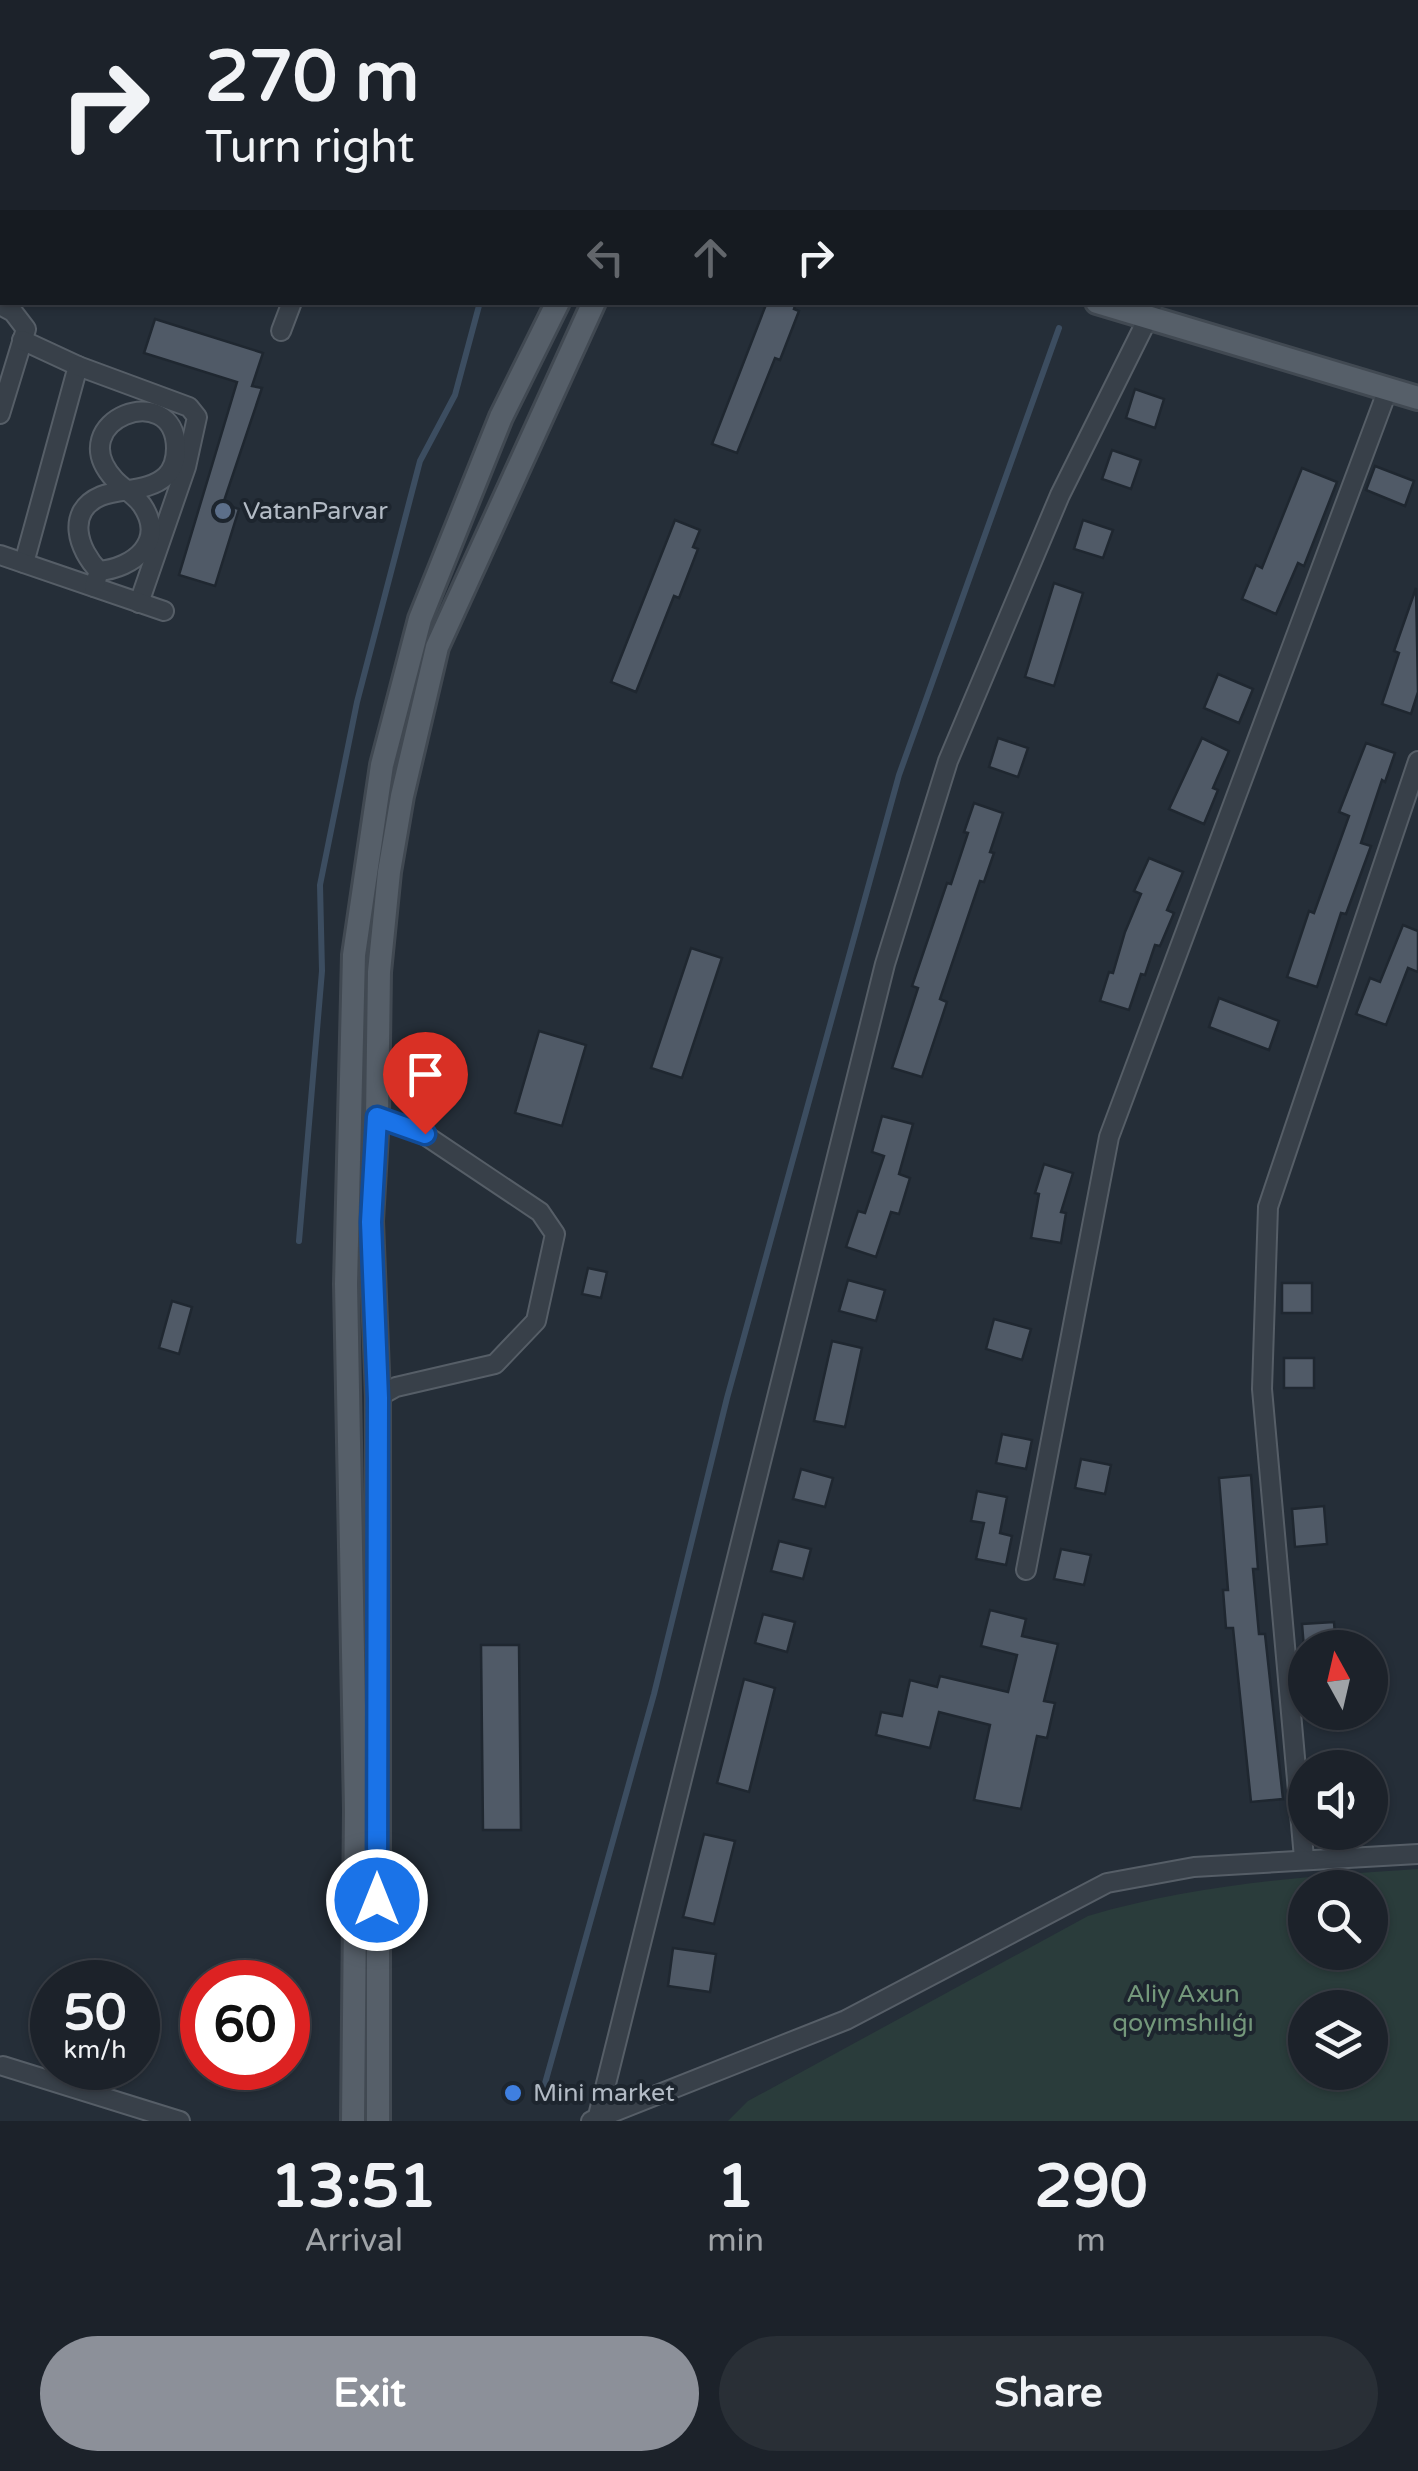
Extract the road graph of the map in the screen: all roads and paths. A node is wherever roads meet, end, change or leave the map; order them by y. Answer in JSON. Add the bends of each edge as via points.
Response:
{"nodes":[{"id":1,"x":0,"y":305,"type":"edge"},
{"id":2,"x":291,"y":305,"type":"edge"},
{"id":3,"x":557,"y":305,"type":"edge"},
{"id":4,"x":593,"y":305,"type":"edge"},
{"id":5,"x":1117,"y":305,"type":"edge"},
{"id":6,"x":1150,"y":310,"type":"edge"},
{"id":7,"x":281,"y":331,"type":"dead end"},
{"id":8,"x":22,"y":340,"type":"junction"},
{"id":9,"x":78,"y":366,"type":"junction"},
{"id":10,"x":1388,"y":389,"type":"junction"},
{"id":11,"x":1418,"y":398,"type":"edge"},
{"id":12,"x":0,"y":414,"type":"edge"},
{"id":13,"x":126,"y":490,"type":"junction"},
{"id":14,"x":0,"y":555,"type":"edge"},
{"id":15,"x":24,"y":563,"type":"junction"},
{"id":16,"x":96,"y":579,"type":"junction"},
{"id":17,"x":139,"y":603,"type":"junction"},
{"id":18,"x":164,"y":611,"type":"dead end"},
{"id":19,"x":1418,"y":761,"type":"edge"},
{"id":20,"x":377,"y":1117,"type":"junction"},
{"id":21,"x":378,"y":1398,"type":"junction"},
{"id":22,"x":1026,"y":1570,"type":"dead end"},
{"id":23,"x":1418,"y":1854,"type":"edge"},
{"id":24,"x":1304,"y":1858,"type":"junction"},
{"id":25,"x":3,"y":2066,"type":"dead end"},
{"id":26,"x":594,"y":2120,"type":"edge"},
{"id":27,"x":180,"y":2121,"type":"edge"},
{"id":28,"x":352,"y":2121,"type":"edge"},
{"id":29,"x":378,"y":2121,"type":"edge"}],
"edges":[{"from":1,"to":8,"type":"street","via":[[26,329]]},
{"from":2,"to":7,"type":"street"},
{"from":3,"to":28,"type":"main road","via":[[501,417],[420,619],[382,764],[354,955],[346,1284],[356,1810]]},
{"from":4,"to":20,"type":"main road","via":[[437,647],[389,872],[379,972]]},
{"from":5,"to":6,"type":"main road"},
{"from":6,"to":10,"type":"main road"},
{"from":6,"to":26,"type":"street","via":[[1060,495],[948,761],[890,946]]},
{"from":8,"to":9,"type":"street"},
{"from":8,"to":12,"type":"street"},
{"from":9,"to":15,"type":"street"},
{"from":9,"to":17,"type":"street","via":[[189,407],[197,417]]},
{"from":10,"to":11,"type":"main road"},
{"from":10,"to":22,"type":"street","via":[[1109,1137]]},
{"from":13,"to":13,"type":"street","via":[[103,462],[100,444],[121,414],[146,411],[163,418],[176,438],[176,461],[166,476]]},
{"from":13,"to":16,"type":"street","via":[[89,502],[79,518],[78,539]]},
{"from":13,"to":16,"type":"street","via":[[142,505],[148,544],[135,561]]},
{"from":14,"to":15,"type":"street"},
{"from":15,"to":16,"type":"street"},
{"from":16,"to":17,"type":"street"},
{"from":17,"to":18,"type":"street"},
{"from":19,"to":24,"type":"street","via":[[1268,1207],[1262,1389]]},
{"from":20,"to":21,"type":"main road","via":[[371,1222]]},
{"from":20,"to":21,"type":"street","via":[[425,1134],[540,1212],[555,1234],[536,1320],[494,1364],[396,1387]]},
{"from":21,"to":29,"type":"main road"},
{"from":23,"to":24,"type":"street"},
{"from":24,"to":26,"type":"street","via":[[1194,1866],[1108,1883],[846,2020]]},
{"from":25,"to":27,"type":"street"}]}
